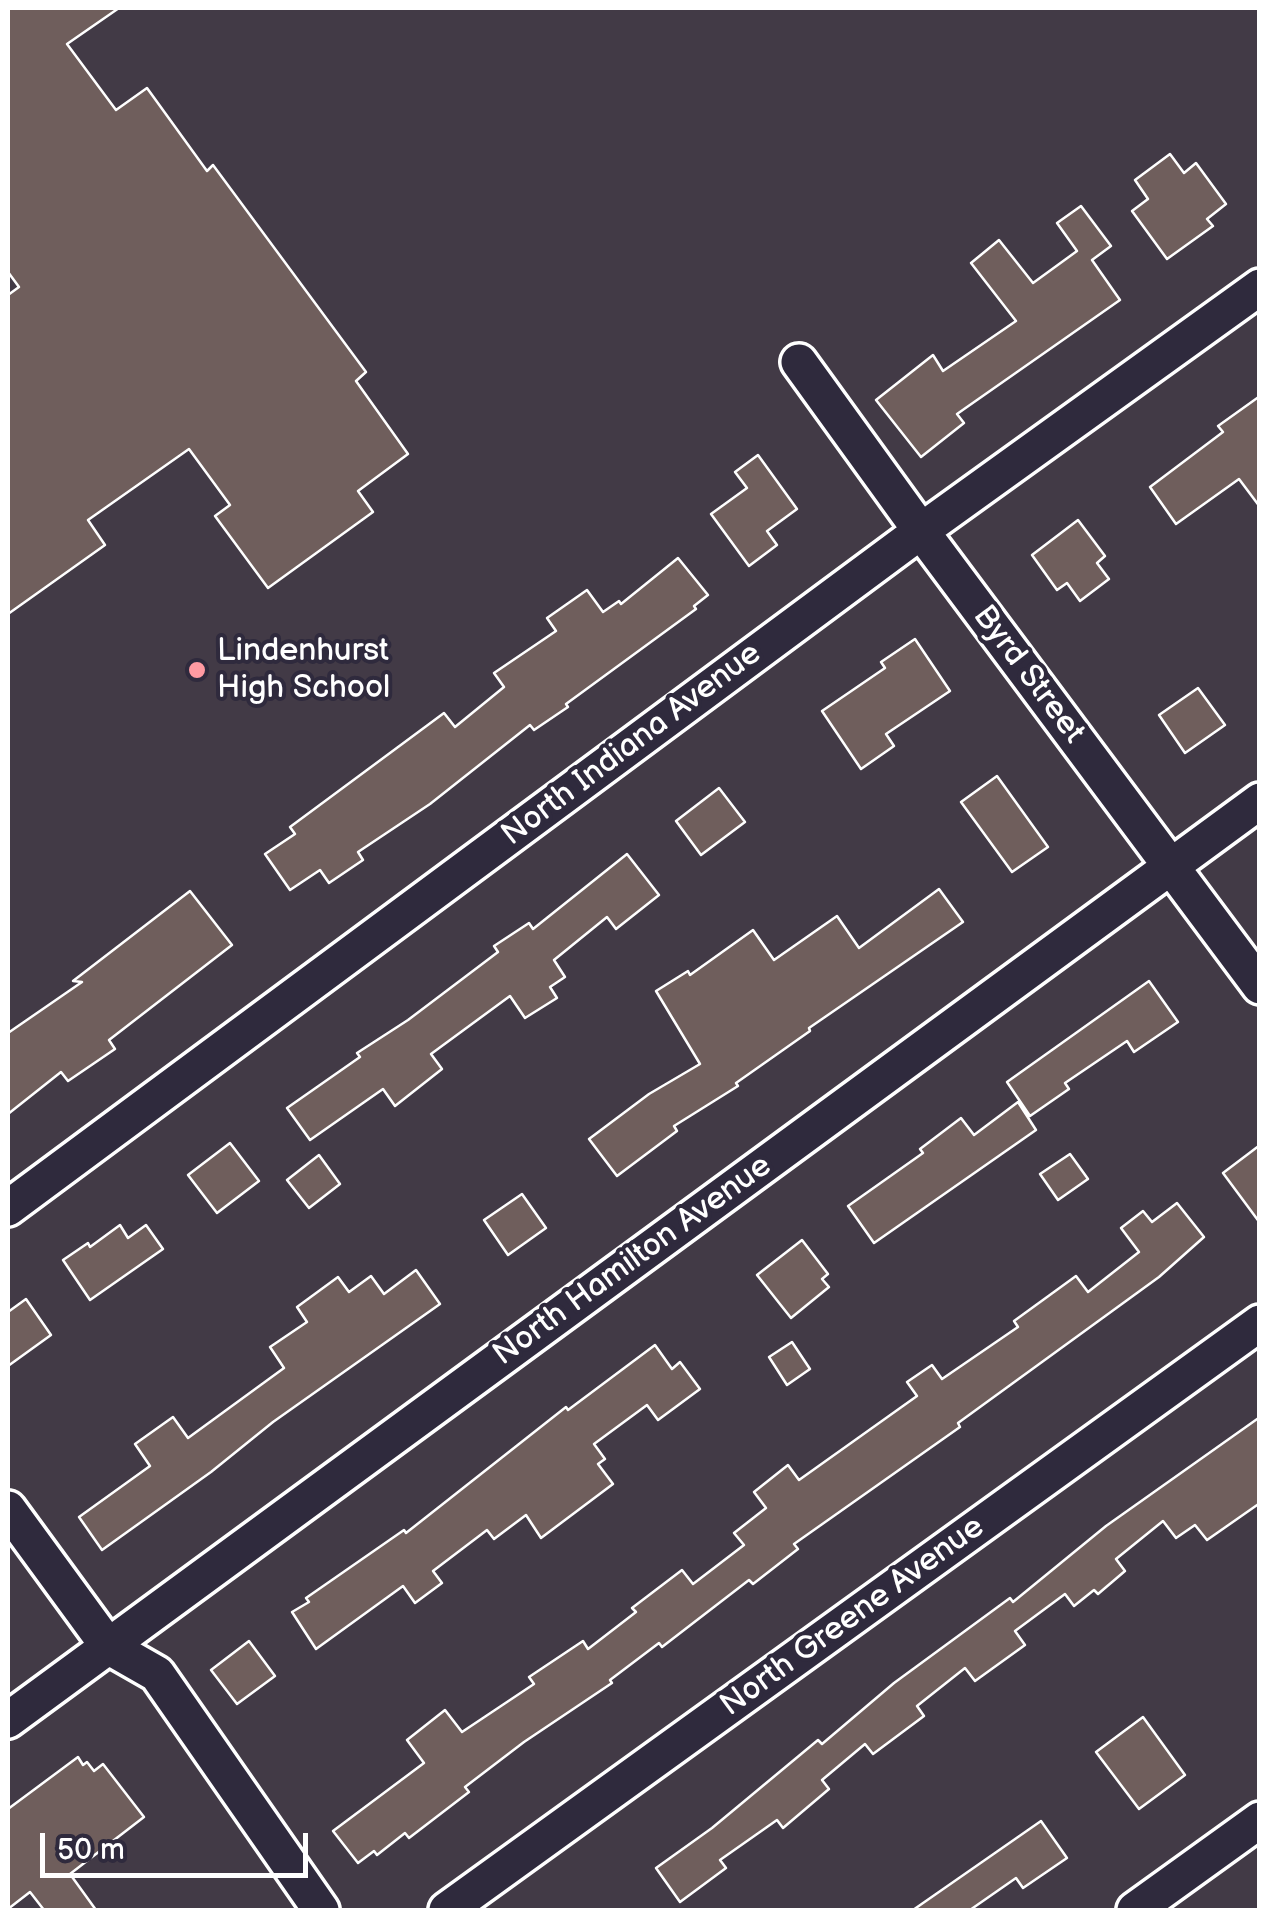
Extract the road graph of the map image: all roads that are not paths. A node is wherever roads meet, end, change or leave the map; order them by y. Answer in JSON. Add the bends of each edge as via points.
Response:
{"nodes":[{"id":1,"x":1260,"y":286,"type":"edge"},
{"id":2,"x":799,"y":362,"type":"dead end"},
{"id":3,"x":920,"y":531,"type":"junction"},
{"id":4,"x":1260,"y":801,"type":"edge"},
{"id":5,"x":1171,"y":866,"type":"junction"},
{"id":6,"x":1260,"y":986,"type":"edge"},
{"id":7,"x":8,"y":1208,"type":"edge"},
{"id":8,"x":1260,"y":1322,"type":"edge"},
{"id":9,"x":8,"y":1510,"type":"edge"},
{"id":10,"x":108,"y":1646,"type":"junction"},
{"id":11,"x":8,"y":1720,"type":"edge"},
{"id":12,"x":1260,"y":1820,"type":"edge"},
{"id":13,"x":320,"y":1910,"type":"edge"},
{"id":14,"x":448,"y":1910,"type":"edge"},
{"id":15,"x":1135,"y":1910,"type":"edge"}],
"edges":[{"from":1,"to":3,"type":"street","name":"North Indiana Avenue"},
{"from":2,"to":3,"type":"street","name":"Byrd Street"},
{"from":3,"to":5,"type":"street","name":"Byrd Street"},
{"from":3,"to":7,"type":"street","name":"North Indiana Avenue"},
{"from":4,"to":5,"type":"street","name":"North Hamilton Avenue"},
{"from":5,"to":6,"type":"street","name":"Byrd Street"},
{"from":5,"to":10,"type":"street","name":"North Hamilton Avenue"},
{"from":8,"to":14,"type":"street","name":"North Greene Avenue"},
{"from":9,"to":10,"type":"street"},
{"from":10,"to":11,"type":"street","name":"North Hamilton Avenue"},
{"from":10,"to":13,"type":"street","via":[[157,1674]]},
{"from":12,"to":15,"type":"street"}]}
